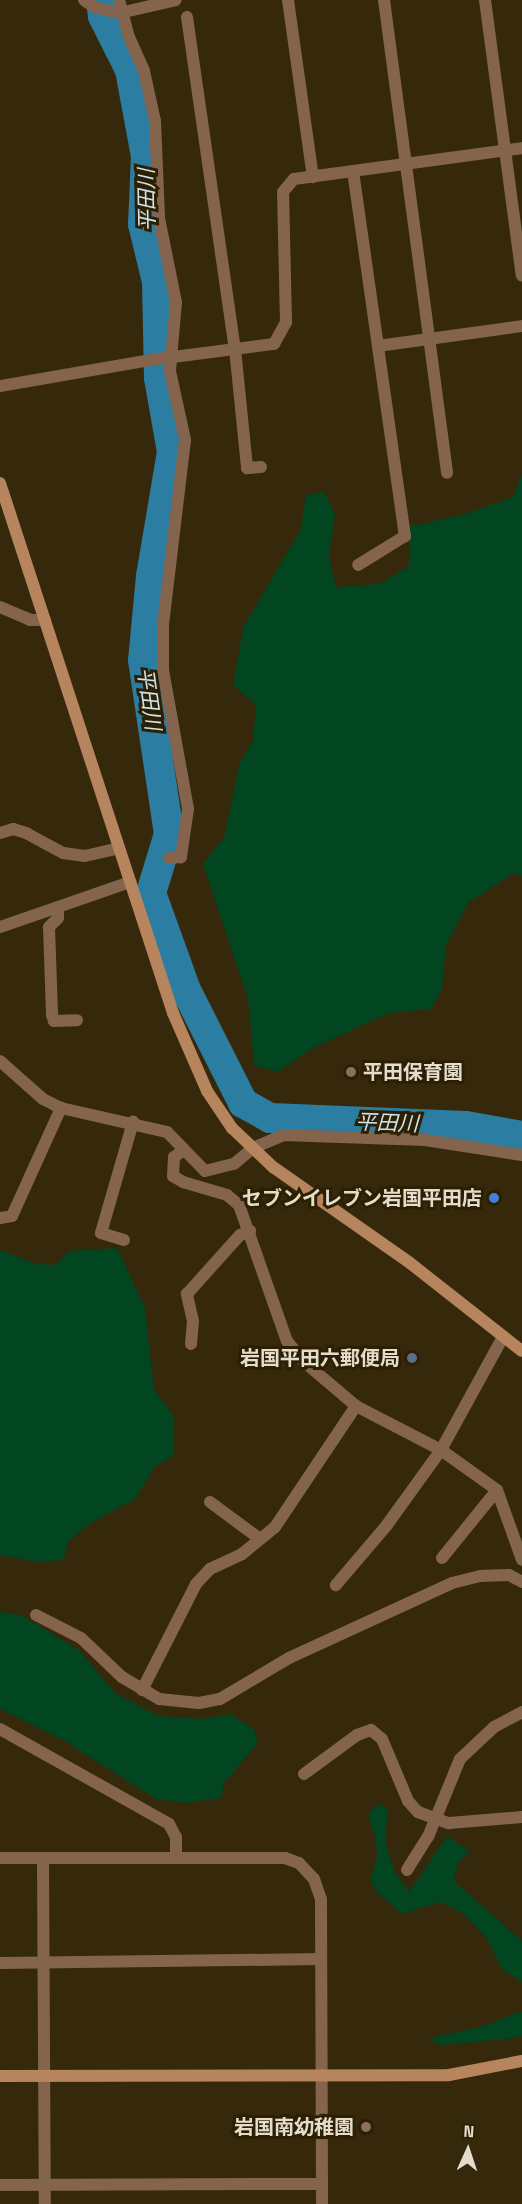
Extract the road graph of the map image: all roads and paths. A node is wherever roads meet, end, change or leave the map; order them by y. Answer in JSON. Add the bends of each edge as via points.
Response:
{"nodes":[{"id":1,"x":176,"y":0,"type":"edge"},
{"id":2,"x":288,"y":0,"type":"edge"},
{"id":3,"x":384,"y":0,"type":"edge"},
{"id":4,"x":485,"y":0,"type":"edge"},
{"id":5,"x":89,"y":4,"type":"edge"},
{"id":6,"x":117,"y":8,"type":"edge"},
{"id":7,"x":187,"y":17,"type":"dead end"},
{"id":8,"x":522,"y":148,"type":"edge"},
{"id":9,"x":504,"y":151,"type":"junction"},
{"id":10,"x":407,"y":164,"type":"junction"},
{"id":11,"x":353,"y":171,"type":"junction"},
{"id":12,"x":313,"y":177,"type":"junction"},
{"id":13,"x":522,"y":276,"type":"edge"},
{"id":14,"x":522,"y":326,"type":"edge"},
{"id":15,"x":430,"y":339,"type":"junction"},
{"id":16,"x":378,"y":346,"type":"junction"},
{"id":17,"x":235,"y":349,"type":"junction"},
{"id":18,"x":167,"y":358,"type":"junction"},
{"id":19,"x":0,"y":386,"type":"edge"},
{"id":20,"x":261,"y":467,"type":"dead end"},
{"id":21,"x":447,"y":473,"type":"dead end"},
{"id":22,"x":0,"y":483,"type":"edge"},
{"id":23,"x":358,"y":565,"type":"dead end"},
{"id":24,"x":0,"y":607,"type":"edge"},
{"id":25,"x":45,"y":620,"type":"junction"},
{"id":26,"x":0,"y":833,"type":"edge"},
{"id":27,"x":119,"y":848,"type":"junction"},
{"id":28,"x":169,"y":858,"type":"dead end"},
{"id":29,"x":130,"y":882,"type":"junction"},
{"id":30,"x":58,"y":907,"type":"junction"},
{"id":31,"x":0,"y":927,"type":"edge"},
{"id":32,"x":77,"y":1020,"type":"dead end"},
{"id":33,"x":0,"y":1060,"type":"edge"},
{"id":34,"x":61,"y":1108,"type":"junction"},
{"id":35,"x":133,"y":1122,"type":"junction"},
{"id":36,"x":253,"y":1148,"type":"junction"},
{"id":37,"x":184,"y":1150,"type":"junction"},
{"id":38,"x":522,"y":1155,"type":"edge"},
{"id":39,"x":0,"y":1218,"type":"edge"},
{"id":40,"x":250,"y":1231,"type":"junction"},
{"id":41,"x":124,"y":1240,"type":"dead end"},
{"id":42,"x":503,"y":1336,"type":"junction"},
{"id":43,"x":191,"y":1344,"type":"dead end"},
{"id":44,"x":522,"y":1351,"type":"edge"},
{"id":45,"x":356,"y":1406,"type":"junction"},
{"id":46,"x":441,"y":1450,"type":"junction"},
{"id":47,"x":497,"y":1490,"type":"junction"},
{"id":48,"x":210,"y":1502,"type":"dead end"},
{"id":49,"x":260,"y":1539,"type":"junction"},
{"id":50,"x":442,"y":1558,"type":"dead end"},
{"id":51,"x":522,"y":1560,"type":"edge"},
{"id":52,"x":522,"y":1582,"type":"edge"},
{"id":53,"x":336,"y":1585,"type":"dead end"},
{"id":54,"x":36,"y":1615,"type":"dead end"},
{"id":55,"x":142,"y":1690,"type":"junction"},
{"id":56,"x":522,"y":1712,"type":"edge"},
{"id":57,"x":0,"y":1729,"type":"edge"},
{"id":58,"x":304,"y":1774,"type":"dead end"},
{"id":59,"x":522,"y":1817,"type":"edge"},
{"id":60,"x":435,"y":1819,"type":"junction"},
{"id":61,"x":176,"y":1857,"type":"junction"},
{"id":62,"x":0,"y":1858,"type":"edge"},
{"id":63,"x":43,"y":1858,"type":"junction"},
{"id":64,"x":407,"y":1870,"type":"dead end"},
{"id":65,"x":321,"y":1959,"type":"junction"},
{"id":66,"x":43,"y":1962,"type":"junction"},
{"id":67,"x":0,"y":1963,"type":"edge"},
{"id":68,"x":522,"y":2061,"type":"edge"},
{"id":69,"x":322,"y":2075,"type":"junction"},
{"id":70,"x":0,"y":2076,"type":"edge"},
{"id":71,"x":44,"y":2076,"type":"junction"},
{"id":72,"x":322,"y":2184,"type":"junction"},
{"id":73,"x":45,"y":2185,"type":"junction"},
{"id":74,"x":0,"y":2186,"type":"edge"},
{"id":75,"x":45,"y":2204,"type":"edge"},
{"id":76,"x":322,"y":2204,"type":"edge"}],
"edges":[{"from":1,"to":6,"type":"street"},
{"from":2,"to":12,"type":"street"},
{"from":3,"to":10,"type":"street"},
{"from":4,"to":9,"type":"street"},
{"from":5,"to":6,"type":"street"},
{"from":6,"to":18,"type":"street","via":[[144,71],[155,121],[159,218],[176,302]]},
{"from":7,"to":17,"type":"street"},
{"from":8,"to":9,"type":"street"},
{"from":9,"to":10,"type":"street"},
{"from":9,"to":13,"type":"street"},
{"from":10,"to":11,"type":"street"},
{"from":10,"to":15,"type":"street"},
{"from":11,"to":12,"type":"street"},
{"from":11,"to":16,"type":"street"},
{"from":12,"to":17,"type":"street","via":[[294,179],[283,192],[286,322],[274,344]]},
{"from":14,"to":15,"type":"street"},
{"from":15,"to":16,"type":"street"},
{"from":15,"to":21,"type":"street"},
{"from":16,"to":23,"type":"street","via":[[405,536]]},
{"from":17,"to":18,"type":"street"},
{"from":17,"to":20,"type":"street","via":[[247,468]]},
{"from":18,"to":19,"type":"street"},
{"from":18,"to":28,"type":"street","via":[[185,440],[163,624],[163,670],[188,809],[181,856]]},
{"from":22,"to":25,"type":"street"},
{"from":24,"to":25,"type":"street","via":[[30,620]]},
{"from":25,"to":27,"type":"street"},
{"from":26,"to":27,"type":"street","via":[[13,829],[63,853],[85,856]]},
{"from":27,"to":29,"type":"street"},
{"from":29,"to":30,"type":"street"},
{"from":29,"to":36,"type":"street","via":[[190,1056],[232,1128]]},
{"from":30,"to":31,"type":"street"},
{"from":30,"to":32,"type":"street","via":[[58,918],[50,927],[52,1015],[54,1021]]},
{"from":33,"to":34,"type":"street","via":[[43,1099]]},
{"from":34,"to":35,"type":"street"},
{"from":34,"to":39,"type":"street","via":[[12,1216]]},
{"from":35,"to":37,"type":"street","via":[[167,1132]]},
{"from":35,"to":41,"type":"street","via":[[101,1233]]},
{"from":36,"to":37,"type":"street","via":[[234,1164],[205,1171]]},
{"from":36,"to":38,"type":"street","via":[[283,1136],[425,1140]]},
{"from":36,"to":42,"type":"street","via":[[273,1167],[410,1263]]},
{"from":37,"to":40,"type":"street","via":[[174,1157],[174,1176],[227,1195],[240,1205]]},
{"from":40,"to":43,"type":"street","via":[[240,1235],[187,1294],[193,1321]]},
{"from":40,"to":45,"type":"street","via":[[287,1341],[303,1361]]},
{"from":42,"to":44,"type":"street"},
{"from":42,"to":46,"type":"street"},
{"from":45,"to":46,"type":"street"},
{"from":45,"to":49,"type":"street","via":[[308,1483],[275,1527]]},
{"from":46,"to":47,"type":"street"},
{"from":46,"to":53,"type":"street","via":[[387,1525]]},
{"from":47,"to":50,"type":"street"},
{"from":47,"to":51,"type":"street"},
{"from":48,"to":49,"type":"street"},
{"from":49,"to":55,"type":"street","via":[[210,1569],[196,1584]]},
{"from":52,"to":55,"type":"street","via":[[509,1575],[480,1576],[452,1583],[288,1658],[220,1699],[178,1703],[159,1700]]},
{"from":54,"to":55,"type":"street","via":[[81,1638],[122,1677]]},
{"from":56,"to":60,"type":"street","via":[[494,1727],[460,1759]]},
{"from":57,"to":61,"type":"street","via":[[169,1824],[176,1837]]},
{"from":58,"to":60,"type":"street","via":[[357,1735],[371,1730],[382,1739],[408,1801],[418,1812]]},
{"from":59,"to":60,"type":"street","via":[[464,1823]]},
{"from":60,"to":64,"type":"street","via":[[418,1857]]},
{"from":61,"to":63,"type":"street"},
{"from":61,"to":65,"type":"street","via":[[285,1858],[299,1863],[314,1879],[321,1899]]},
{"from":62,"to":63,"type":"street"},
{"from":63,"to":66,"type":"street"},
{"from":65,"to":66,"type":"street"},
{"from":65,"to":69,"type":"street"},
{"from":66,"to":67,"type":"street"},
{"from":66,"to":71,"type":"street"},
{"from":68,"to":69,"type":"street","via":[[449,2075]]},
{"from":69,"to":71,"type":"street"},
{"from":69,"to":72,"type":"street"},
{"from":70,"to":71,"type":"street"},
{"from":71,"to":73,"type":"street"},
{"from":72,"to":73,"type":"street"},
{"from":72,"to":76,"type":"street"},
{"from":73,"to":74,"type":"street"},
{"from":73,"to":75,"type":"street"}]}
